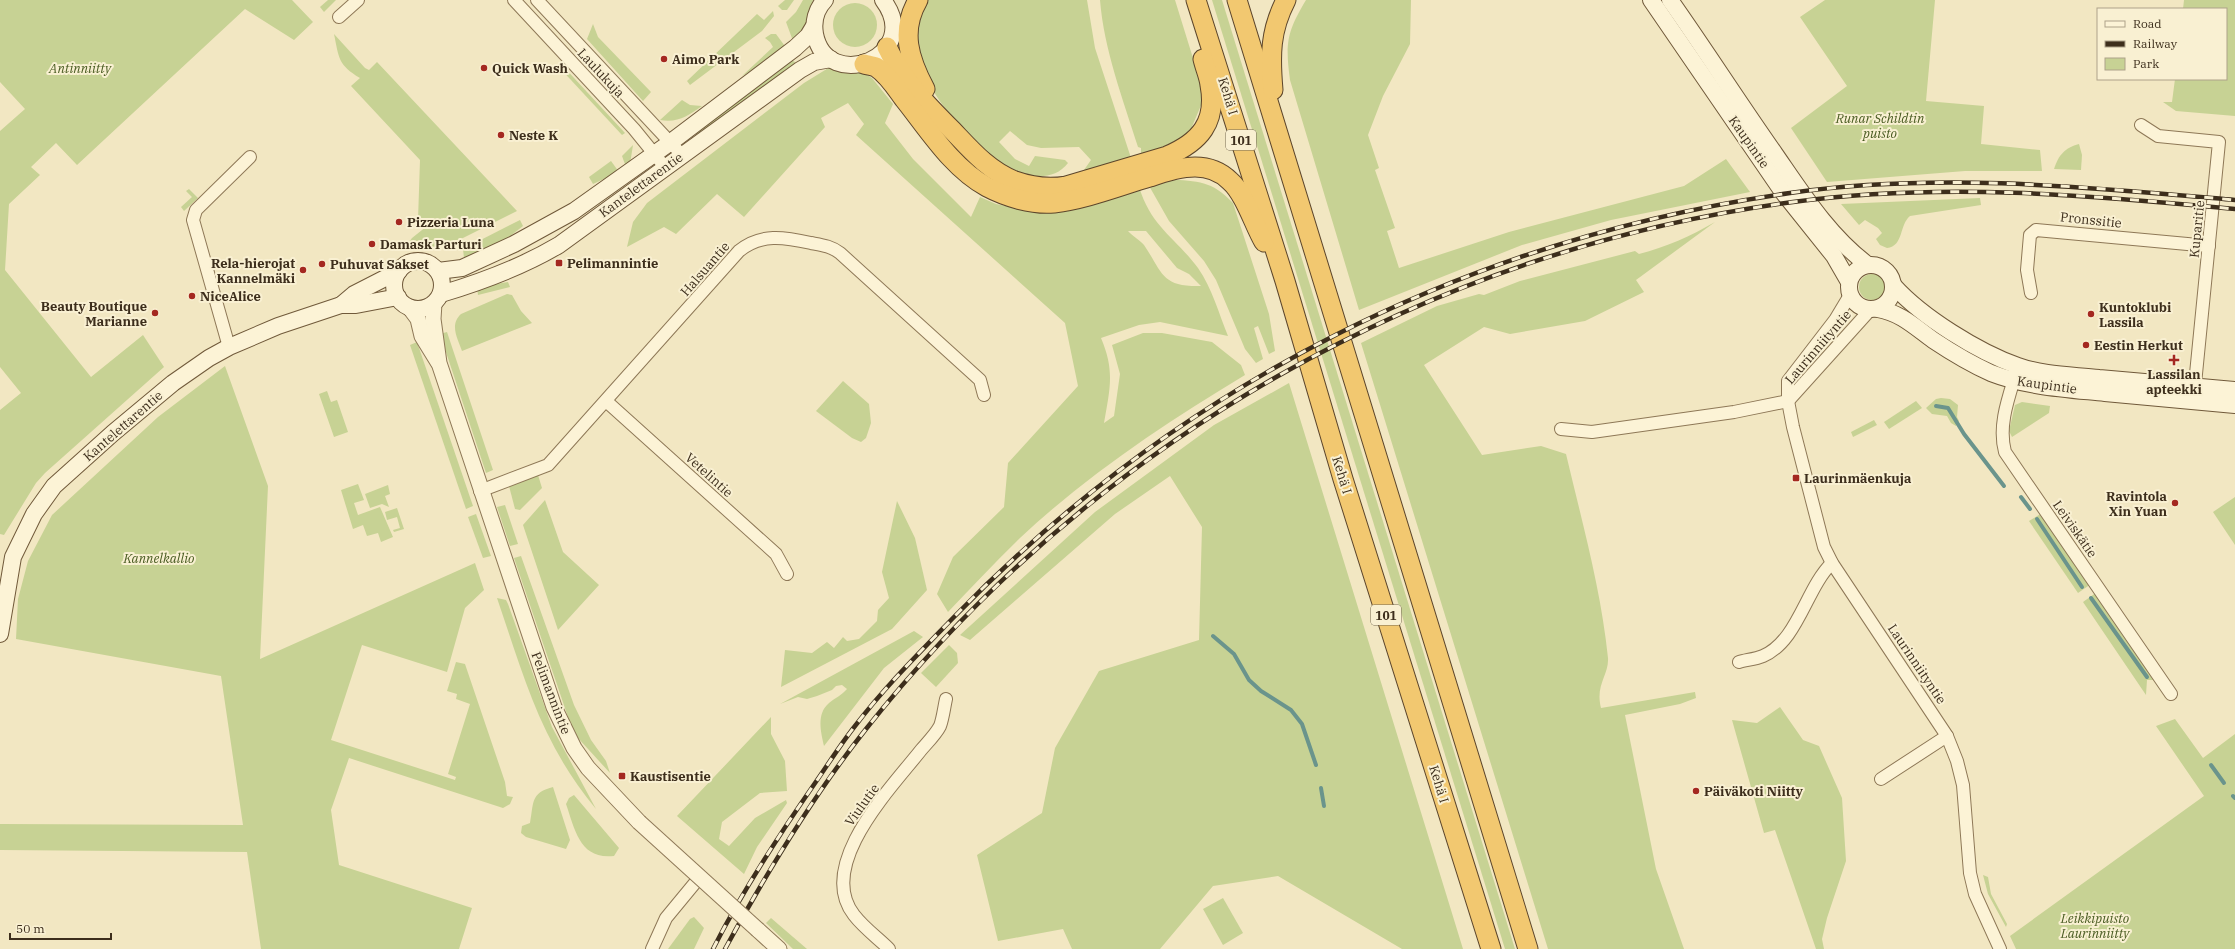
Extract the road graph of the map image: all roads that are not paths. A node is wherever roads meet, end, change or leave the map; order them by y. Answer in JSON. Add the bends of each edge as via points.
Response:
{"nodes":[{"id":1,"x":358,"y":0,"type":"edge"},
{"id":2,"x":514,"y":0,"type":"edge"},
{"id":3,"x":537,"y":0,"type":"edge"},
{"id":4,"x":825,"y":0,"type":"edge"},
{"id":5,"x":918,"y":0,"type":"edge"},
{"id":6,"x":1193,"y":0,"type":"edge"},
{"id":7,"x":1196,"y":0,"type":"edge"},
{"id":8,"x":1237,"y":0,"type":"edge"},
{"id":9,"x":1286,"y":0,"type":"edge"},
{"id":10,"x":1651,"y":0,"type":"edge"},
{"id":11,"x":1670,"y":0,"type":"edge"},
{"id":12,"x":889,"y":5,"type":"edge"},
{"id":13,"x":339,"y":17,"type":"dead end"},
{"id":14,"x":814,"y":26,"type":"junction"},
{"id":15,"x":887,"y":47,"type":"junction"},
{"id":16,"x":831,"y":59,"type":"junction"},
{"id":17,"x":864,"y":64,"type":"junction"},
{"id":18,"x":1275,"y":121,"type":"junction"},
{"id":19,"x":2141,"y":125,"type":"dead end"},
{"id":20,"x":953,"y":132,"type":"junction"},
{"id":21,"x":671,"y":142,"type":"junction"},
{"id":22,"x":654,"y":154,"type":"junction"},
{"id":23,"x":682,"y":155,"type":"junction"},
{"id":24,"x":250,"y":158,"type":"dead end"},
{"id":25,"x":666,"y":168,"type":"junction"},
{"id":26,"x":2209,"y":246,"type":"junction"},
{"id":27,"x":1868,"y":265,"type":"junction"},
{"id":28,"x":399,"y":271,"type":"junction"},
{"id":29,"x":438,"y":271,"type":"junction"},
{"id":30,"x":1284,"y":281,"type":"junction"},
{"id":31,"x":1894,"y":286,"type":"junction"},
{"id":32,"x":1849,"y":288,"type":"junction"},
{"id":33,"x":2031,"y":293,"type":"dead end"},
{"id":34,"x":437,"y":298,"type":"junction"},
{"id":35,"x":404,"y":302,"type":"junction"},
{"id":36,"x":341,"y":305,"type":"junction"},
{"id":37,"x":1874,"y":309,"type":"junction"},
{"id":38,"x":229,"y":347,"type":"junction"},
{"id":39,"x":439,"y":363,"type":"junction"},
{"id":40,"x":2016,"y":374,"type":"junction"},
{"id":41,"x":2235,"y":390,"type":"edge"},
{"id":42,"x":2194,"y":393,"type":"junction"},
{"id":43,"x":984,"y":395,"type":"dead end"},
{"id":44,"x":606,"y":401,"type":"junction"},
{"id":45,"x":1788,"y":401,"type":"junction"},
{"id":46,"x":2235,"y":405,"type":"edge"},
{"id":47,"x":1561,"y":429,"type":"dead end"},
{"id":48,"x":480,"y":491,"type":"junction"},
{"id":49,"x":1832,"y":564,"type":"junction"},
{"id":50,"x":787,"y":574,"type":"dead end"},
{"id":51,"x":0,"y":634,"type":"edge"},
{"id":52,"x":1739,"y":662,"type":"dead end"},
{"id":53,"x":2171,"y":694,"type":"dead end"},
{"id":54,"x":946,"y":699,"type":"dead end"},
{"id":55,"x":1947,"y":736,"type":"junction"},
{"id":56,"x":1881,"y":779,"type":"dead end"},
{"id":57,"x":699,"y":878,"type":"junction"},
{"id":58,"x":652,"y":949,"type":"edge"},
{"id":59,"x":779,"y":949,"type":"edge"},
{"id":60,"x":889,"y":949,"type":"edge"},
{"id":61,"x":1491,"y":949,"type":"edge"},
{"id":62,"x":1528,"y":949,"type":"edge"},
{"id":63,"x":2000,"y":949,"type":"edge"}],
"edges":[{"from":1,"to":13,"type":"street"},
{"from":2,"to":22,"type":"street","name":"Laulukuja","via":[[634,129]]},
{"from":3,"to":21,"type":"street","name":"Laulukuja","via":[[618,89]]},
{"from":4,"to":14,"type":"main road","via":[[818,11]]},
{"from":5,"to":20,"type":"highway","via":[[908,25],[908,51],[926,91]]},
{"from":6,"to":20,"type":"highway","via":[[1204,64],[1210,83],[1212,109],[1208,124],[1202,133],[1180,151],[1066,186],[1039,187],[1014,181],[997,172],[972,153]]},
{"from":7,"to":30,"type":"highway","name":"Kehä I","number":"101"},
{"from":8,"to":18,"type":"highway"},
{"from":9,"to":18,"type":"highway","via":[[1276,25],[1270,56]]},
{"from":10,"to":32,"type":"main road","name":"Kaupintie","via":[[1782,191],[1834,256]]},
{"from":11,"to":27,"type":"main road","name":"Kaupintie","via":[[1825,223]]},
{"from":12,"to":15,"type":"main road","via":[[893,31]]},
{"from":14,"to":16,"type":"main road","via":[[818,44]]},
{"from":14,"to":21,"type":"main road","name":"Kantelettarentie","via":[[795,48]]},
{"from":15,"to":17,"type":"main road","via":[[877,58]]},
{"from":15,"to":20,"type":"highway","via":[[925,104]]},
{"from":16,"to":17,"type":"main road","via":[[847,65]]},
{"from":16,"to":23,"type":"main road","name":"Kantelettarentie","via":[[807,65]]},
{"from":17,"to":30,"type":"highway","via":[[875,67],[889,79],[937,141],[966,172],[1006,196],[1030,202],[1053,203],[1179,169],[1194,167],[1217,172],[1232,182]]},
{"from":18,"to":62,"type":"highway"},
{"from":19,"to":26,"type":"street","name":"Kuparitie","via":[[2158,136],[2220,142]]},
{"from":21,"to":22,"type":"main road","name":"Kantelettarentie"},
{"from":21,"to":23,"type":"street","name":"Laulukuja"},
{"from":22,"to":25,"type":"street","name":"Laulukuja"},
{"from":22,"to":29,"type":"main road","name":"Kantelettarentie","via":[[574,211],[519,241],[462,268]]},
{"from":23,"to":25,"type":"main road","name":"Kantelettarentie"},
{"from":24,"to":38,"type":"street","via":[[196,210],[193,220]]},
{"from":25,"to":34,"type":"main road","name":"Kantelettarentie","via":[[559,245]]},
{"from":26,"to":33,"type":"street","name":"Pronssitie","via":[[2036,230],[2030,235],[2026,270]]},
{"from":26,"to":42,"type":"street","name":"Kuparitie"},
{"from":27,"to":31,"type":"main road","via":[[1882,268],[1892,278]]},
{"from":27,"to":32,"type":"main road","via":[[1856,270]]},
{"from":28,"to":29,"type":"main road","via":[[404,266],[418,261],[426,262]]},
{"from":28,"to":35,"type":"main road","via":[[395,284]]},
{"from":28,"to":36,"type":"main road","name":"Kantelettarentie","via":[[354,294]]},
{"from":29,"to":34,"type":"main road","via":[[442,282]]},
{"from":30,"to":61,"type":"highway","name":"Kehä I","number":"101","via":[[1343,479]]},
{"from":31,"to":37,"type":"main road","via":[[1890,300]]},
{"from":31,"to":40,"type":"main road","name":"Kaupintie","via":[[1915,307],[1990,353]]},
{"from":32,"to":37,"type":"main road","via":[[1857,305]]},
{"from":32,"to":45,"type":"street","name":"Laurinniityntie","via":[[1835,320],[1788,381]]},
{"from":34,"to":35,"type":"main road","via":[[422,308]]},
{"from":34,"to":39,"type":"street","name":"Pelimannintie","via":[[433,319]]},
{"from":35,"to":36,"type":"main road","name":"Kantelettarentie"},
{"from":35,"to":39,"type":"street","name":"Pelimannintie","via":[[418,319],[422,336]]},
{"from":36,"to":38,"type":"main road","name":"Kantelettarentie","via":[[278,326]]},
{"from":37,"to":40,"type":"main road","name":"Kaupintie","via":[[1891,311],[1907,319],[1933,340],[1990,372]]},
{"from":37,"to":45,"type":"street","name":"Laurinniityntie"},
{"from":38,"to":51,"type":"main road","name":"Kantelettarentie","via":[[173,383],[54,486],[34,514],[15,550],[7,582]]},
{"from":39,"to":48,"type":"street","name":"Pelimannintie"},
{"from":40,"to":42,"type":"main road","name":"Kaupintie","via":[[2048,387]]},
{"from":40,"to":53,"type":"street","name":"Leiviskätie","via":[[2003,426],[2002,440],[2005,452]]},
{"from":41,"to":42,"type":"main road","name":"Kaupintie"},
{"from":42,"to":46,"type":"main road","name":"Kaupintie"},
{"from":43,"to":44,"type":"street","name":"Halsuantie","via":[[980,380],[840,253],[832,247],[783,237],[756,240],[738,251]]},
{"from":44,"to":48,"type":"street","name":"Halsuantie","via":[[548,465]]},
{"from":44,"to":50,"type":"street","name":"Vetelintie","via":[[776,554]]},
{"from":45,"to":47,"type":"street","via":[[1734,412],[1592,432]]},
{"from":45,"to":49,"type":"street","name":"Laurinniityntie","via":[[1824,547]]},
{"from":48,"to":57,"type":"street","name":"Pelimannintie","bridge":true,"via":[[563,727],[588,768],[639,822]]},
{"from":49,"to":52,"type":"street","via":[[1821,574],[1814,591],[1783,640],[1762,657]]},
{"from":49,"to":55,"type":"street","name":"Laurinniityntie"},
{"from":54,"to":60,"type":"street","name":"Viulutie","via":[[939,726],[862,825],[846,863],[844,883],[847,900],[854,915]]},
{"from":55,"to":56,"type":"street"},
{"from":55,"to":63,"type":"street","name":"Laurinniityntie","via":[[1963,785],[1974,894]]},
{"from":57,"to":58,"type":"street","via":[[666,918]]},
{"from":57,"to":59,"type":"street","name":"Pelimannintie","bridge":true}]}
